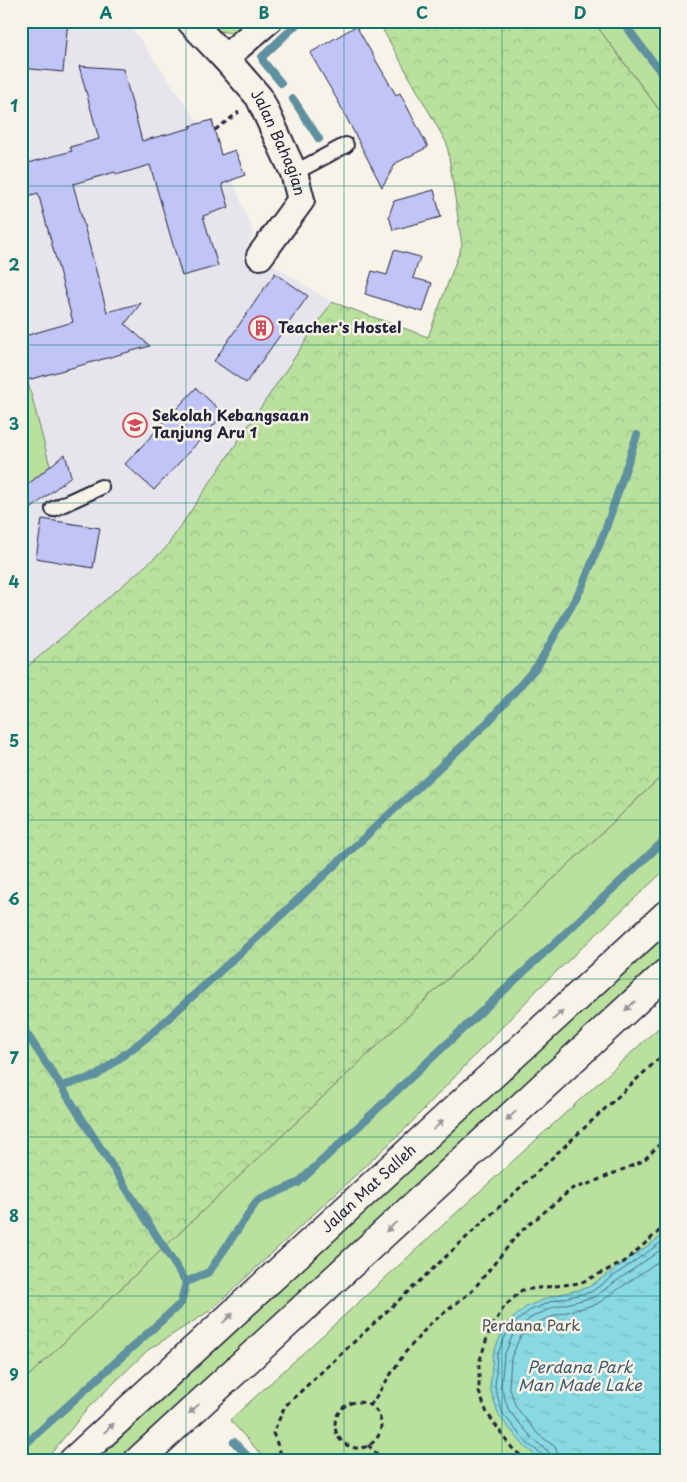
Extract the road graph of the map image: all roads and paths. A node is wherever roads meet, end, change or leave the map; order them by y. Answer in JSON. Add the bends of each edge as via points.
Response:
{"nodes":[{"id":1,"x":190,"y":21,"type":"edge"},
{"id":2,"x":268,"y":21,"type":"edge"},
{"id":3,"x":225,"y":58,"type":"junction"},
{"id":4,"x":346,"y":145,"type":"dead end"},
{"id":5,"x":294,"y":173,"type":"junction"},
{"id":6,"x":260,"y":256,"type":"dead end"},
{"id":7,"x":101,"y":486,"type":"dead end"},
{"id":8,"x":53,"y":509,"type":"dead end"},
{"id":9,"x":666,"y":915,"type":"edge"},
{"id":10,"x":666,"y":973,"type":"edge"},
{"id":11,"x":666,"y":1052,"type":"edge"},
{"id":12,"x":666,"y":1138,"type":"edge"},
{"id":13,"x":666,"y":1225,"type":"edge"},
{"id":14,"x":370,"y":1406,"type":"junction"},
{"id":15,"x":368,"y":1445,"type":"junction"},
{"id":16,"x":73,"y":1461,"type":"edge"},
{"id":17,"x":138,"y":1461,"type":"edge"},
{"id":18,"x":287,"y":1461,"type":"edge"},
{"id":19,"x":384,"y":1461,"type":"edge"},
{"id":20,"x":527,"y":1461,"type":"edge"}],
"edges":[{"from":1,"to":3,"type":"street","name":"Jalan Bahagian"},
{"from":2,"to":3,"type":"street"},
{"from":3,"to":5,"type":"street","name":"Jalan Bahagian","via":[[259,97]]},
{"from":4,"to":5,"type":"lane"},
{"from":5,"to":6,"type":"street","name":"Jalan Bahagian","via":[[302,200]]},
{"from":7,"to":8,"type":"lane"},
{"from":16,"to":9,"type":"main road","name":"Jalan Mat Salleh","one_way":true},
{"from":10,"to":17,"type":"main road","one_way":true},
{"from":11,"to":18,"type":"path","via":[[285,1406],[273,1433]]},
{"from":12,"to":14,"type":"path","via":[[644,1161],[574,1188],[519,1233],[472,1291],[430,1324],[404,1354]]},
{"from":13,"to":20,"type":"path","via":[[624,1262],[580,1283],[522,1290],[504,1307],[489,1332],[479,1363],[479,1392],[487,1413],[512,1448]]},
{"from":14,"to":15,"type":"path","via":[[381,1419],[381,1431]]},
{"from":14,"to":15,"type":"path","via":[[352,1403],[341,1409],[335,1420],[335,1432],[342,1442],[352,1448]]},
{"from":15,"to":19,"type":"path"}]}
